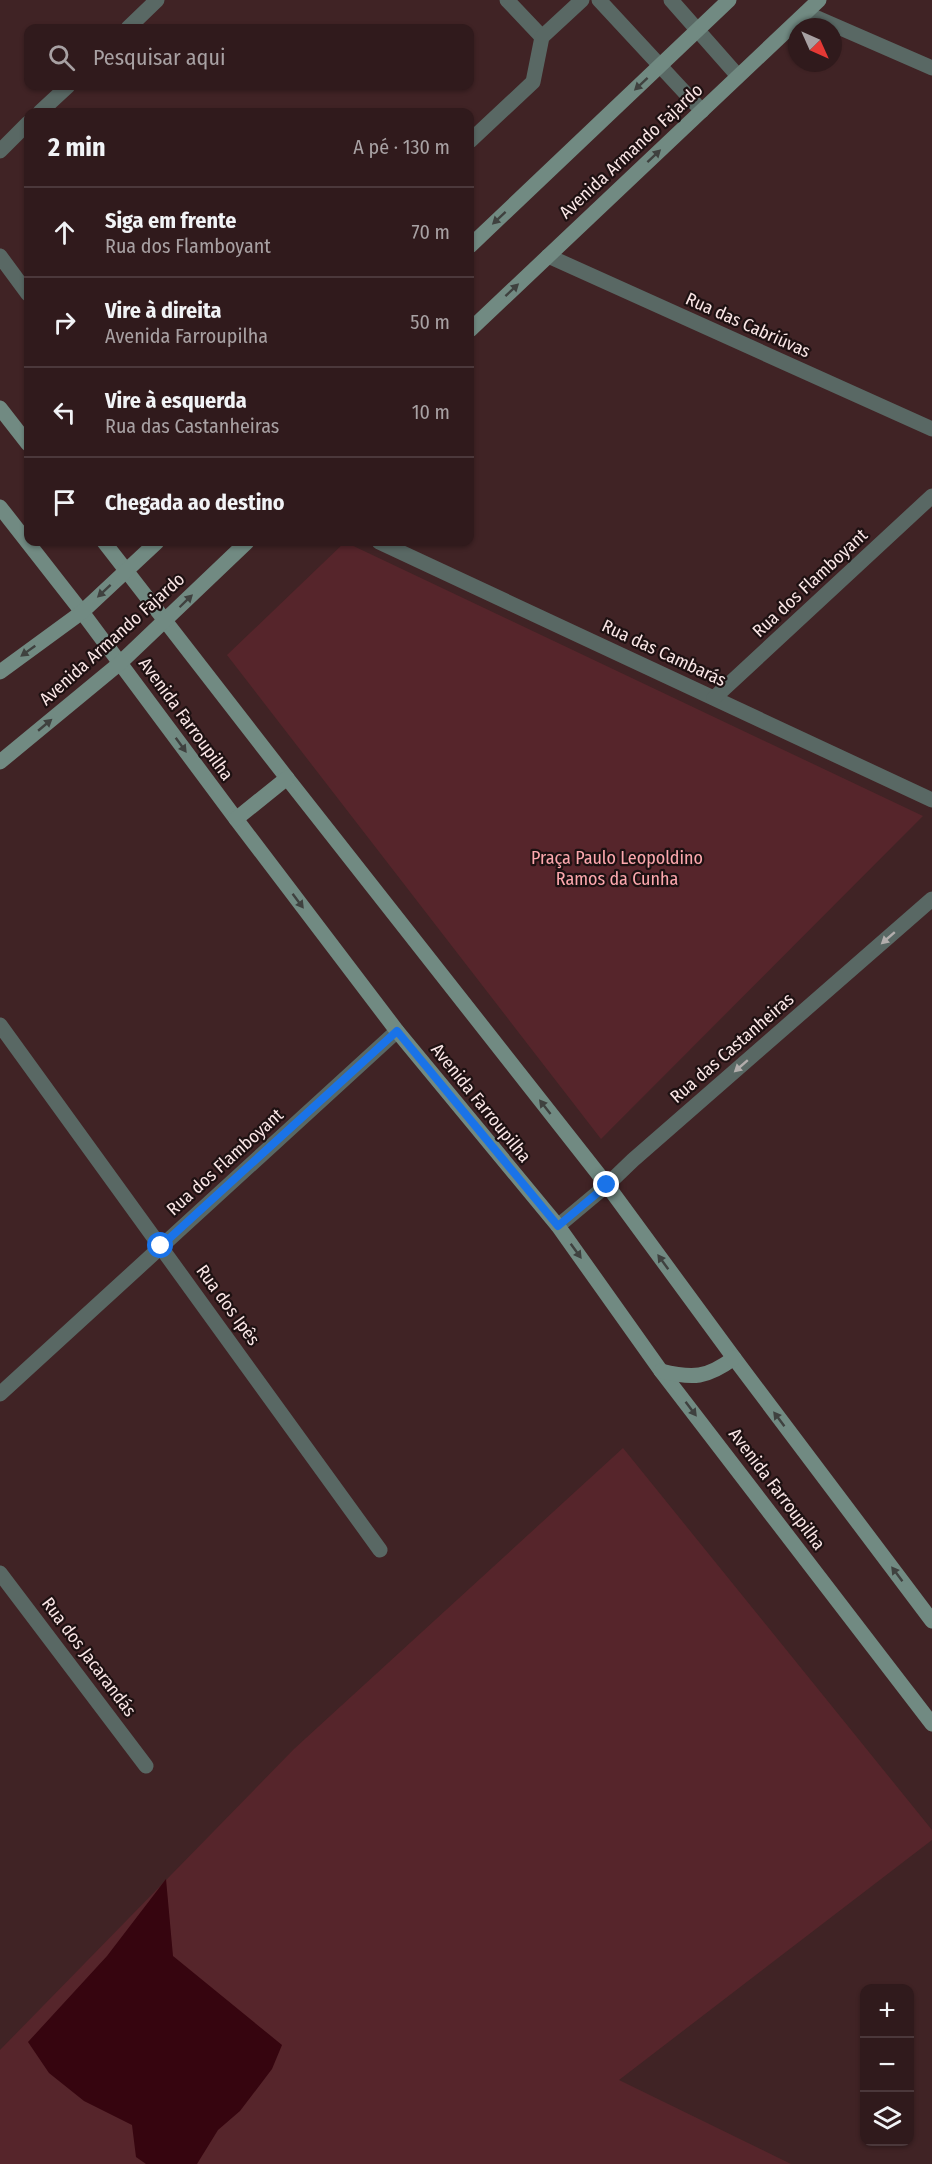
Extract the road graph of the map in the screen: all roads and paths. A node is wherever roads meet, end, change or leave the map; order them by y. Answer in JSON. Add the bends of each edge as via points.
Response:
{"nodes":[{"id":1,"x":158,"y":0,"type":"edge"},
{"id":2,"x":507,"y":0,"type":"edge"},
{"id":3,"x":582,"y":0,"type":"edge"},
{"id":4,"x":599,"y":0,"type":"edge"},
{"id":5,"x":671,"y":0,"type":"edge"},
{"id":6,"x":729,"y":0,"type":"edge"},
{"id":7,"x":819,"y":0,"type":"edge"},
{"id":8,"x":806,"y":13,"type":"junction"},
{"id":9,"x":132,"y":24,"type":"edge"},
{"id":10,"x":698,"y":29,"type":"junction"},
{"id":11,"x":543,"y":37,"type":"junction"},
{"id":12,"x":660,"y":65,"type":"junction"},
{"id":13,"x":932,"y":68,"type":"edge"},
{"id":14,"x":738,"y":76,"type":"junction"},
{"id":15,"x":64,"y":90,"type":"edge"},
{"id":16,"x":44,"y":108,"type":"edge"},
{"id":17,"x":702,"y":111,"type":"junction"},
{"id":18,"x":24,"y":127,"type":"edge"},
{"id":19,"x":474,"y":137,"type":"edge"},
{"id":20,"x":0,"y":151,"type":"edge"},
{"id":21,"x":474,"y":242,"type":"edge"},
{"id":22,"x":0,"y":256,"type":"edge"},
{"id":23,"x":548,"y":256,"type":"junction"},
{"id":24,"x":24,"y":289,"type":"edge"},
{"id":25,"x":474,"y":326,"type":"edge"},
{"id":26,"x":0,"y":408,"type":"edge"},
{"id":27,"x":932,"y":429,"type":"edge"},
{"id":28,"x":24,"y":439,"type":"edge"},
{"id":29,"x":932,"y":496,"type":"edge"},
{"id":30,"x":0,"y":507,"type":"edge"},
{"id":31,"x":24,"y":538,"type":"edge"},
{"id":32,"x":30,"y":546,"type":"edge"},
{"id":33,"x":107,"y":546,"type":"edge"},
{"id":34,"x":153,"y":546,"type":"edge"},
{"id":35,"x":243,"y":546,"type":"edge"},
{"id":36,"x":388,"y":546,"type":"edge"},
{"id":37,"x":127,"y":570,"type":"junction"},
{"id":38,"x":82,"y":612,"type":"junction"},
{"id":39,"x":165,"y":622,"type":"junction"},
{"id":40,"x":120,"y":663,"type":"junction"},
{"id":41,"x":0,"y":672,"type":"edge"},
{"id":42,"x":714,"y":698,"type":"junction"},
{"id":43,"x":0,"y":762,"type":"edge"},
{"id":44,"x":286,"y":778,"type":"junction"},
{"id":45,"x":932,"y":800,"type":"edge"},
{"id":46,"x":236,"y":819,"type":"junction"},
{"id":47,"x":932,"y":899,"type":"edge"},
{"id":48,"x":0,"y":1025,"type":"edge"},
{"id":49,"x":397,"y":1031,"type":"junction"},
{"id":50,"x":607,"y":1185,"type":"junction"},
{"id":51,"x":558,"y":1226,"type":"junction"},
{"id":52,"x":161,"y":1246,"type":"junction"},
{"id":53,"x":734,"y":1358,"type":"junction"},
{"id":54,"x":661,"y":1371,"type":"junction"},
{"id":55,"x":0,"y":1394,"type":"edge"},
{"id":56,"x":380,"y":1550,"type":"dead end"},
{"id":57,"x":0,"y":1573,"type":"edge"},
{"id":58,"x":932,"y":1621,"type":"edge"},
{"id":59,"x":932,"y":1724,"type":"edge"},
{"id":60,"x":146,"y":1766,"type":"dead end"}],
"edges":[{"from":1,"to":9,"type":"street"},
{"from":2,"to":11,"type":"street"},
{"from":3,"to":11,"type":"street"},
{"from":4,"to":12,"type":"street"},
{"from":5,"to":10,"type":"street"},
{"from":6,"to":10,"type":"main road"},
{"from":7,"to":8,"type":"main road","name":"Avenida Armando Fajardo"},
{"from":8,"to":13,"type":"street"},
{"from":8,"to":14,"type":"main road","name":"Avenida Armando Fajardo"},
{"from":10,"to":12,"type":"main road"},
{"from":10,"to":14,"type":"street"},
{"from":11,"to":19,"type":"street","via":[[533,82]]},
{"from":12,"to":17,"type":"street"},
{"from":12,"to":21,"type":"main road","one_way":true},
{"from":14,"to":17,"type":"main road","name":"Avenida Armando Fajardo"},
{"from":15,"to":16,"type":"street"},
{"from":23,"to":17,"type":"main road","name":"Avenida Armando Fajardo","one_way":true},
{"from":18,"to":20,"type":"street"},
{"from":22,"to":24,"type":"street"},
{"from":25,"to":23,"type":"main road","name":"Avenida Armando Fajardo","one_way":true},
{"from":23,"to":27,"type":"street","name":"Rua das Cabriúvas"},
{"from":26,"to":28,"type":"main road"},
{"from":29,"to":42,"type":"street","name":"Rua dos Flamboyant"},
{"from":30,"to":31,"type":"main road","name":"Avenida Farroupilha"},
{"from":32,"to":38,"type":"main road","name":"Avenida Farroupilha"},
{"from":33,"to":37,"type":"main road"},
{"from":34,"to":37,"type":"main road"},
{"from":39,"to":35,"type":"main road","name":"Avenida Armando Fajardo","one_way":true},
{"from":36,"to":42,"type":"street","name":"Rua das Cambarás"},
{"from":37,"to":38,"type":"main road","one_way":true},
{"from":37,"to":39,"type":"main road"},
{"from":38,"to":40,"type":"main road","name":"Avenida Farroupilha"},
{"from":38,"to":41,"type":"main road","one_way":true},
{"from":39,"to":40,"type":"main road","name":"Avenida Armando Fajardo"},
{"from":39,"to":44,"type":"main road"},
{"from":43,"to":40,"type":"main road","name":"Avenida Armando Fajardo","one_way":true},
{"from":40,"to":46,"type":"main road","name":"Avenida Farroupilha","one_way":true},
{"from":42,"to":45,"type":"street","name":"Rua das Cambarás"},
{"from":44,"to":46,"type":"main road"},
{"from":50,"to":44,"type":"main road","one_way":true},
{"from":46,"to":49,"type":"main road","name":"Avenida Farroupilha","one_way":true},
{"from":47,"to":50,"type":"street","name":"Rua das Castanheiras","one_way":true},
{"from":48,"to":52,"type":"street","name":"Rua dos Ipês"},
{"from":49,"to":51,"type":"main road","name":"Avenida Farroupilha"},
{"from":49,"to":52,"type":"street","name":"Rua dos Flamboyant"},
{"from":50,"to":51,"type":"street","name":"Rua das Castanheiras"},
{"from":53,"to":50,"type":"main road","one_way":true},
{"from":51,"to":54,"type":"main road","name":"Avenida Farroupilha","one_way":true},
{"from":52,"to":55,"type":"street","name":"Rua dos Flamboyant"},
{"from":52,"to":56,"type":"street","name":"Rua dos Ipês"},
{"from":53,"to":54,"type":"main road","via":[[702,1376]]},
{"from":58,"to":53,"type":"main road","one_way":true},
{"from":54,"to":59,"type":"main road","name":"Avenida Farroupilha","one_way":true},
{"from":57,"to":60,"type":"street","name":"Rua dos Jacarandás"}]}
